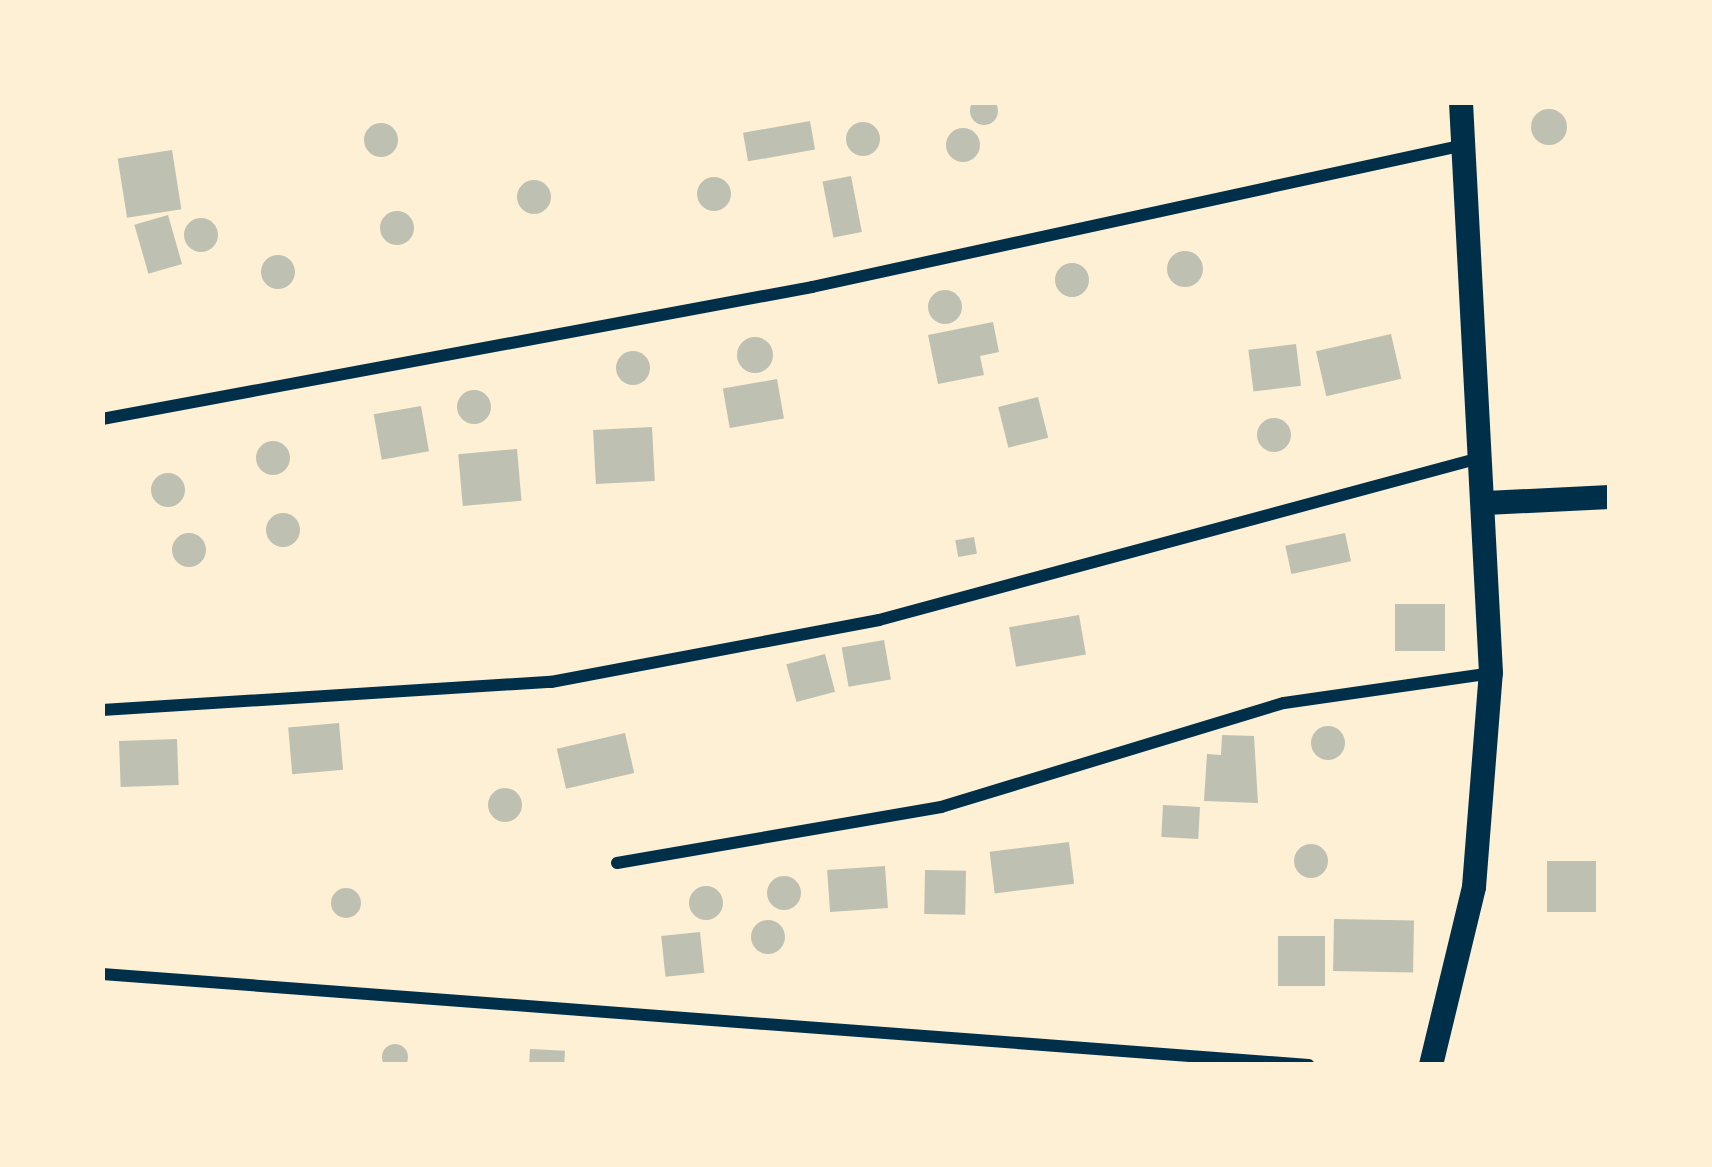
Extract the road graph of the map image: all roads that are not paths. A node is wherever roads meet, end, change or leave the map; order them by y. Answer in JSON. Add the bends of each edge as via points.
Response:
{"nodes":[{"id":1,"x":1461,"y":102,"type":"edge"},
{"id":2,"x":1464,"y":145,"type":"junction"},
{"id":3,"x":102,"y":418,"type":"edge"},
{"id":4,"x":1484,"y":457,"type":"junction"},
{"id":5,"x":1610,"y":497,"type":"edge"},
{"id":6,"x":1486,"y":503,"type":"junction"},
{"id":7,"x":1490,"y":673,"type":"junction"},
{"id":8,"x":102,"y":710,"type":"edge"},
{"id":9,"x":617,"y":863,"type":"dead end"},
{"id":10,"x":102,"y":974,"type":"edge"},
{"id":11,"x":1309,"y":1065,"type":"edge"},
{"id":12,"x":1430,"y":1065,"type":"edge"}],
"edges":[{"from":1,"to":2,"type":"main road"},
{"from":2,"to":3,"type":"street","via":[[812,287]]},
{"from":2,"to":4,"type":"main road"},
{"from":4,"to":6,"type":"main road"},
{"from":4,"to":8,"type":"street","via":[[879,620],[574,678]]},
{"from":5,"to":6,"type":"main road"},
{"from":6,"to":7,"type":"main road"},
{"from":7,"to":9,"type":"street","via":[[1284,704],[941,807]]},
{"from":7,"to":12,"type":"main road","via":[[1474,887]]},
{"from":10,"to":11,"type":"street"}]}
